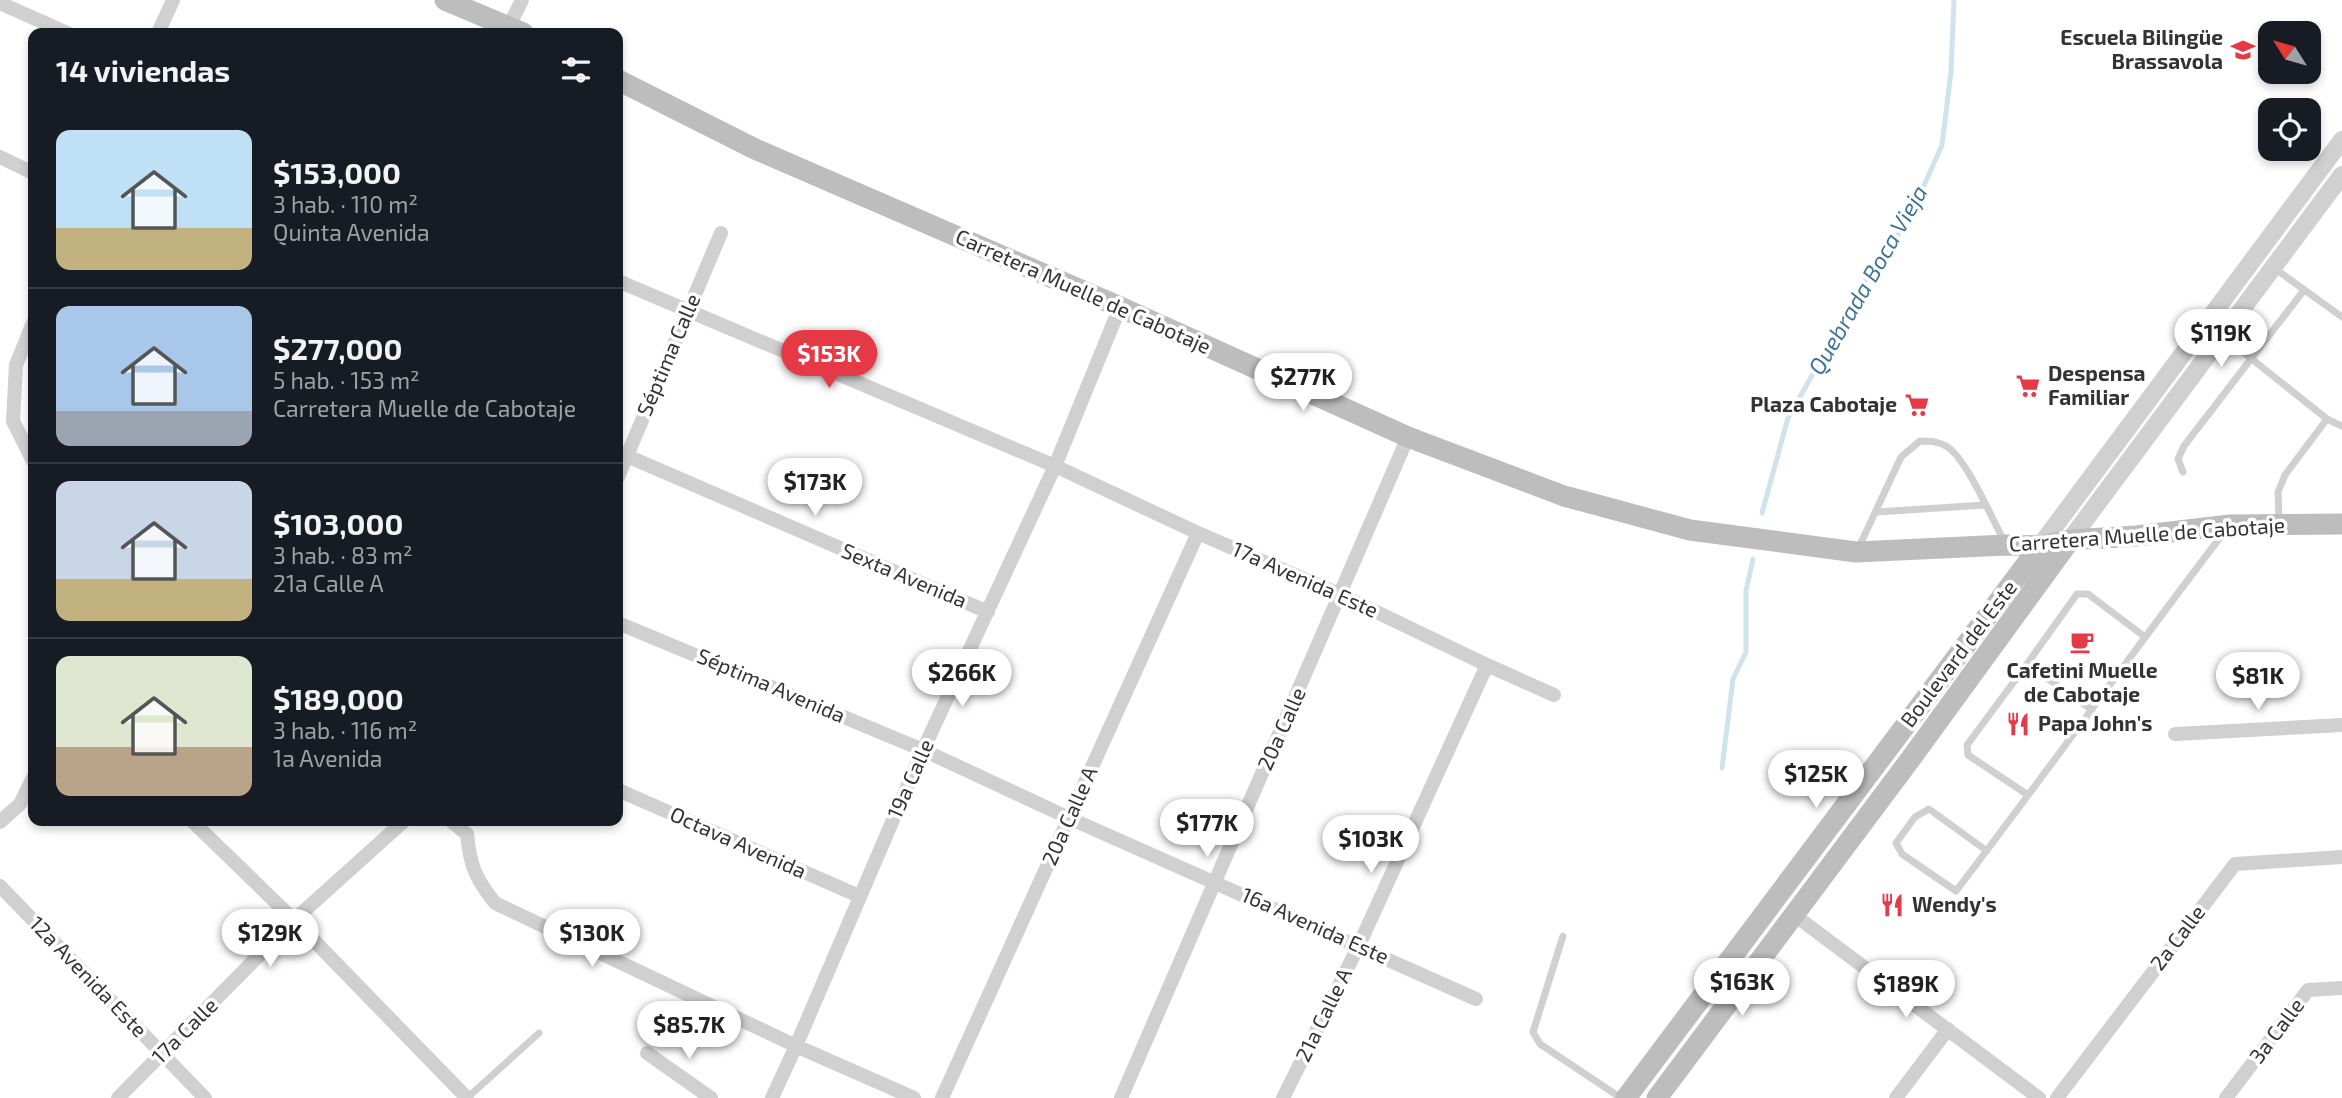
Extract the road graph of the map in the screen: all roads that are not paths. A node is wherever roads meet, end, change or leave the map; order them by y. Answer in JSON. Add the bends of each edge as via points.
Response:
{"nodes":[{"id":1,"x":173,"y":0,"type":"edge"},
{"id":2,"x":445,"y":0,"type":"edge"},
{"id":3,"x":522,"y":0,"type":"edge"},
{"id":4,"x":0,"y":3,"type":"edge"},
{"id":5,"x":56,"y":28,"type":"edge"},
{"id":6,"x":160,"y":28,"type":"edge"},
{"id":7,"x":511,"y":28,"type":"edge"},
{"id":8,"x":516,"y":28,"type":"edge"},
{"id":9,"x":623,"y":83,"type":"edge"},
{"id":10,"x":2342,"y":140,"type":"edge"},
{"id":11,"x":0,"y":158,"type":"edge"},
{"id":12,"x":28,"y":171,"type":"edge"},
{"id":13,"x":2342,"y":175,"type":"edge"},
{"id":14,"x":2293,"y":206,"type":"junction"},
{"id":15,"x":2309,"y":218,"type":"junction"},
{"id":16,"x":721,"y":233,"type":"dead end"},
{"id":17,"x":2273,"y":267,"type":"junction"},
{"id":18,"x":623,"y":283,"type":"edge"},
{"id":19,"x":2304,"y":290,"type":"junction"},
{"id":20,"x":1120,"y":307,"type":"junction"},
{"id":21,"x":688,"y":312,"type":"junction"},
{"id":22,"x":2342,"y":317,"type":"edge"},
{"id":23,"x":28,"y":335,"type":"edge"},
{"id":24,"x":2222,"y":335,"type":"junction"},
{"id":25,"x":2252,"y":358,"type":"junction"},
{"id":26,"x":2327,"y":419,"type":"junction"},
{"id":27,"x":2342,"y":426,"type":"edge"},
{"id":28,"x":1408,"y":438,"type":"junction"},
{"id":29,"x":28,"y":451,"type":"edge"},
{"id":30,"x":627,"y":456,"type":"junction"},
{"id":31,"x":623,"y":465,"type":"edge"},
{"id":32,"x":1055,"y":466,"type":"junction"},
{"id":33,"x":2183,"y":472,"type":"dead end"},
{"id":34,"x":1984,"y":505,"type":"junction"},
{"id":35,"x":1877,"y":512,"type":"junction"},
{"id":36,"x":2279,"y":524,"type":"junction"},
{"id":37,"x":2342,"y":524,"type":"edge"},
{"id":38,"x":2230,"y":525,"type":"junction"},
{"id":39,"x":1198,"y":533,"type":"junction"},
{"id":40,"x":2070,"y":540,"type":"junction"},
{"id":41,"x":2006,"y":545,"type":"junction"},
{"id":42,"x":2040,"y":547,"type":"junction"},
{"id":43,"x":1856,"y":552,"type":"junction"},
{"id":44,"x":1341,"y":595,"type":"junction"},
{"id":45,"x":988,"y":612,"type":"junction"},
{"id":46,"x":623,"y":625,"type":"edge"},
{"id":47,"x":2145,"y":637,"type":"junction"},
{"id":48,"x":2027,"y":664,"type":"junction"},
{"id":49,"x":1487,"y":666,"type":"junction"},
{"id":50,"x":1554,"y":695,"type":"dead end"},
{"id":51,"x":2092,"y":710,"type":"junction"},
{"id":52,"x":2342,"y":725,"type":"edge"},
{"id":53,"x":2175,"y":734,"type":"dead end"},
{"id":54,"x":923,"y":750,"type":"junction"},
{"id":55,"x":28,"y":788,"type":"edge"},
{"id":56,"x":623,"y":792,"type":"edge"},
{"id":57,"x":2028,"y":795,"type":"junction"},
{"id":58,"x":1069,"y":818,"type":"junction"},
{"id":59,"x":0,"y":822,"type":"edge"},
{"id":60,"x":196,"y":826,"type":"edge"},
{"id":61,"x":398,"y":826,"type":"edge"},
{"id":62,"x":470,"y":827,"type":"edge"},
{"id":63,"x":1987,"y":851,"type":"junction"},
{"id":64,"x":2342,"y":857,"type":"edge"},
{"id":65,"x":1214,"y":881,"type":"junction"},
{"id":66,"x":0,"y":886,"type":"edge"},
{"id":67,"x":859,"y":896,"type":"junction"},
{"id":68,"x":1793,"y":914,"type":"junction"},
{"id":69,"x":294,"y":920,"type":"junction"},
{"id":70,"x":1563,"y":936,"type":"dead end"},
{"id":71,"x":1359,"y":945,"type":"junction"},
{"id":72,"x":2342,"y":988,"type":"edge"},
{"id":73,"x":1476,"y":999,"type":"dead end"},
{"id":74,"x":1948,"y":1029,"type":"junction"},
{"id":75,"x":539,"y":1033,"type":"dead end"},
{"id":76,"x":796,"y":1046,"type":"junction"},
{"id":77,"x":647,"y":1053,"type":"dead end"},
{"id":78,"x":163,"y":1054,"type":"junction"},
{"id":79,"x":118,"y":1098,"type":"edge"},
{"id":80,"x":205,"y":1098,"type":"edge"},
{"id":81,"x":467,"y":1098,"type":"edge"},
{"id":82,"x":711,"y":1098,"type":"edge"},
{"id":83,"x":772,"y":1098,"type":"edge"},
{"id":84,"x":914,"y":1098,"type":"edge"},
{"id":85,"x":942,"y":1098,"type":"edge"},
{"id":86,"x":1121,"y":1098,"type":"edge"},
{"id":87,"x":1283,"y":1098,"type":"edge"},
{"id":88,"x":1624,"y":1098,"type":"edge"},
{"id":89,"x":1657,"y":1098,"type":"edge"},
{"id":90,"x":1896,"y":1098,"type":"edge"},
{"id":91,"x":2039,"y":1098,"type":"edge"},
{"id":92,"x":2057,"y":1098,"type":"edge"},
{"id":93,"x":2226,"y":1098,"type":"edge"}],
"edges":[{"from":1,"to":6,"type":"street"},
{"from":2,"to":7,"type":"main road"},
{"from":3,"to":8,"type":"street"},
{"from":4,"to":5,"type":"street"},
{"from":9,"to":20,"type":"main road","name":"Carretera Muelle de Cabotaje","via":[[755,149]]},
{"from":10,"to":14,"type":"street"},
{"from":11,"to":12,"type":"street"},
{"from":13,"to":15,"type":"street"},
{"from":14,"to":15,"type":"street"},
{"from":14,"to":42,"type":"street"},
{"from":15,"to":17,"type":"street"},
{"from":16,"to":21,"type":"street","name":"Séptima Calle"},
{"from":17,"to":19,"type":"lane"},
{"from":17,"to":24,"type":"street"},
{"from":18,"to":21,"type":"street","name":"17a Avenida Este"},
{"from":19,"to":22,"type":"lane"},
{"from":19,"to":25,"type":"lane"},
{"from":20,"to":28,"type":"main road","name":"Carretera Muelle de Cabotaje"},
{"from":20,"to":32,"type":"street","name":"19a Calle"},
{"from":21,"to":30,"type":"street","name":"Séptima Calle"},
{"from":21,"to":32,"type":"street","name":"17a Avenida Este"},
{"from":23,"to":29,"type":"street","via":[[16,365],[13,421]]},
{"from":24,"to":25,"type":"lane"},
{"from":24,"to":40,"type":"street"},
{"from":25,"to":26,"type":"lane"},
{"from":25,"to":33,"type":"lane","via":[[2184,446],[2178,460]]},
{"from":26,"to":27,"type":"lane"},
{"from":26,"to":36,"type":"lane","via":[[2285,475],[2278,492]]},
{"from":28,"to":43,"type":"main road","name":"Carretera Muelle de Cabotaje","via":[[1564,496],[1690,530]]},
{"from":28,"to":44,"type":"street","name":"20a Calle"},
{"from":30,"to":31,"type":"street","name":"Séptima Calle"},
{"from":30,"to":45,"type":"street","name":"Sexta Avenida"},
{"from":32,"to":39,"type":"street","name":"17a Avenida Este"},
{"from":32,"to":45,"type":"street","name":"19a Calle"},
{"from":34,"to":35,"type":"lane"},
{"from":34,"to":35,"type":"lane","via":[[1967,469],[1949,447],[1920,441],[1901,457]]},
{"from":34,"to":41,"type":"lane"},
{"from":35,"to":43,"type":"lane"},
{"from":36,"to":37,"type":"main road","name":"Carretera Muelle de Cabotaje"},
{"from":36,"to":38,"type":"main road","name":"Carretera Muelle de Cabotaje"},
{"from":38,"to":40,"type":"main road","name":"Carretera Muelle de Cabotaje"},
{"from":38,"to":47,"type":"lane"},
{"from":39,"to":44,"type":"street","name":"17a Avenida Este"},
{"from":39,"to":58,"type":"street","name":"20a Calle A"},
{"from":40,"to":42,"type":"main road","name":"Carretera Muelle de Cabotaje"},
{"from":40,"to":68,"type":"main road","name":"Boulevard del Este"},
{"from":41,"to":42,"type":"main road","name":"Carretera Muelle de Cabotaje"},
{"from":41,"to":43,"type":"main road","name":"Carretera Muelle de Cabotaje"},
{"from":42,"to":88,"type":"main road","name":"Boulevard del Este"},
{"from":44,"to":49,"type":"street","name":"17a Avenida Este"},
{"from":44,"to":65,"type":"street","name":"20a Calle"},
{"from":45,"to":54,"type":"street","name":"19a Calle"},
{"from":46,"to":54,"type":"street","name":"Séptima Avenida"},
{"from":47,"to":48,"type":"lane","via":[[2082,592]]},
{"from":47,"to":51,"type":"lane"},
{"from":48,"to":51,"type":"lane"},
{"from":48,"to":57,"type":"lane","via":[[1966,751]]},
{"from":49,"to":50,"type":"street","name":"17a Avenida Este"},
{"from":49,"to":71,"type":"street","name":"21a Calle A"},
{"from":51,"to":57,"type":"lane"},
{"from":52,"to":53,"type":"street"},
{"from":54,"to":58,"type":"street","name":"16a Avenida Este"},
{"from":54,"to":67,"type":"street","name":"19a Calle"},
{"from":55,"to":59,"type":"street","via":[[20,804]]},
{"from":56,"to":67,"type":"street","name":"Octava Avenida"},
{"from":57,"to":63,"type":"lane"},
{"from":58,"to":65,"type":"street","name":"16a Avenida Este"},
{"from":58,"to":85,"type":"street","name":"20a Calle A"},
{"from":60,"to":69,"type":"street"},
{"from":61,"to":69,"type":"street","name":"17a Calle"},
{"from":62,"to":76,"type":"street","via":[[470,860],[478,882],[495,903]]},
{"from":63,"to":63,"type":"lane","via":[[1956,891],[1902,854],[1896,843],[1915,817],[1929,809]]},
{"from":64,"to":92,"type":"street","name":"2a Calle","via":[[2235,864]]},
{"from":65,"to":71,"type":"street","name":"16a Avenida Este"},
{"from":65,"to":86,"type":"street","name":"20a Calle"},
{"from":66,"to":78,"type":"street","name":"12a Avenida Este"},
{"from":67,"to":76,"type":"street","name":"19a Calle"},
{"from":68,"to":74,"type":"street"},
{"from":68,"to":89,"type":"main road","name":"Boulevard del Este"},
{"from":69,"to":78,"type":"street","name":"17a Calle"},
{"from":69,"to":81,"type":"street"},
{"from":70,"to":88,"type":"lane","via":[[1533,1032],[1540,1044]]},
{"from":71,"to":73,"type":"street","name":"16a Avenida Este"},
{"from":71,"to":87,"type":"street","name":"21a Calle A"},
{"from":72,"to":93,"type":"street","name":"3a Calle","via":[[2308,990]]},
{"from":74,"to":90,"type":"street"},
{"from":74,"to":91,"type":"street"},
{"from":75,"to":81,"type":"lane"},
{"from":76,"to":83,"type":"street","name":"19a Calle"},
{"from":76,"to":84,"type":"street"},
{"from":77,"to":82,"type":"street"},
{"from":78,"to":79,"type":"street","name":"17a Calle"},
{"from":78,"to":80,"type":"street","name":"12a Avenida Este"}]}
